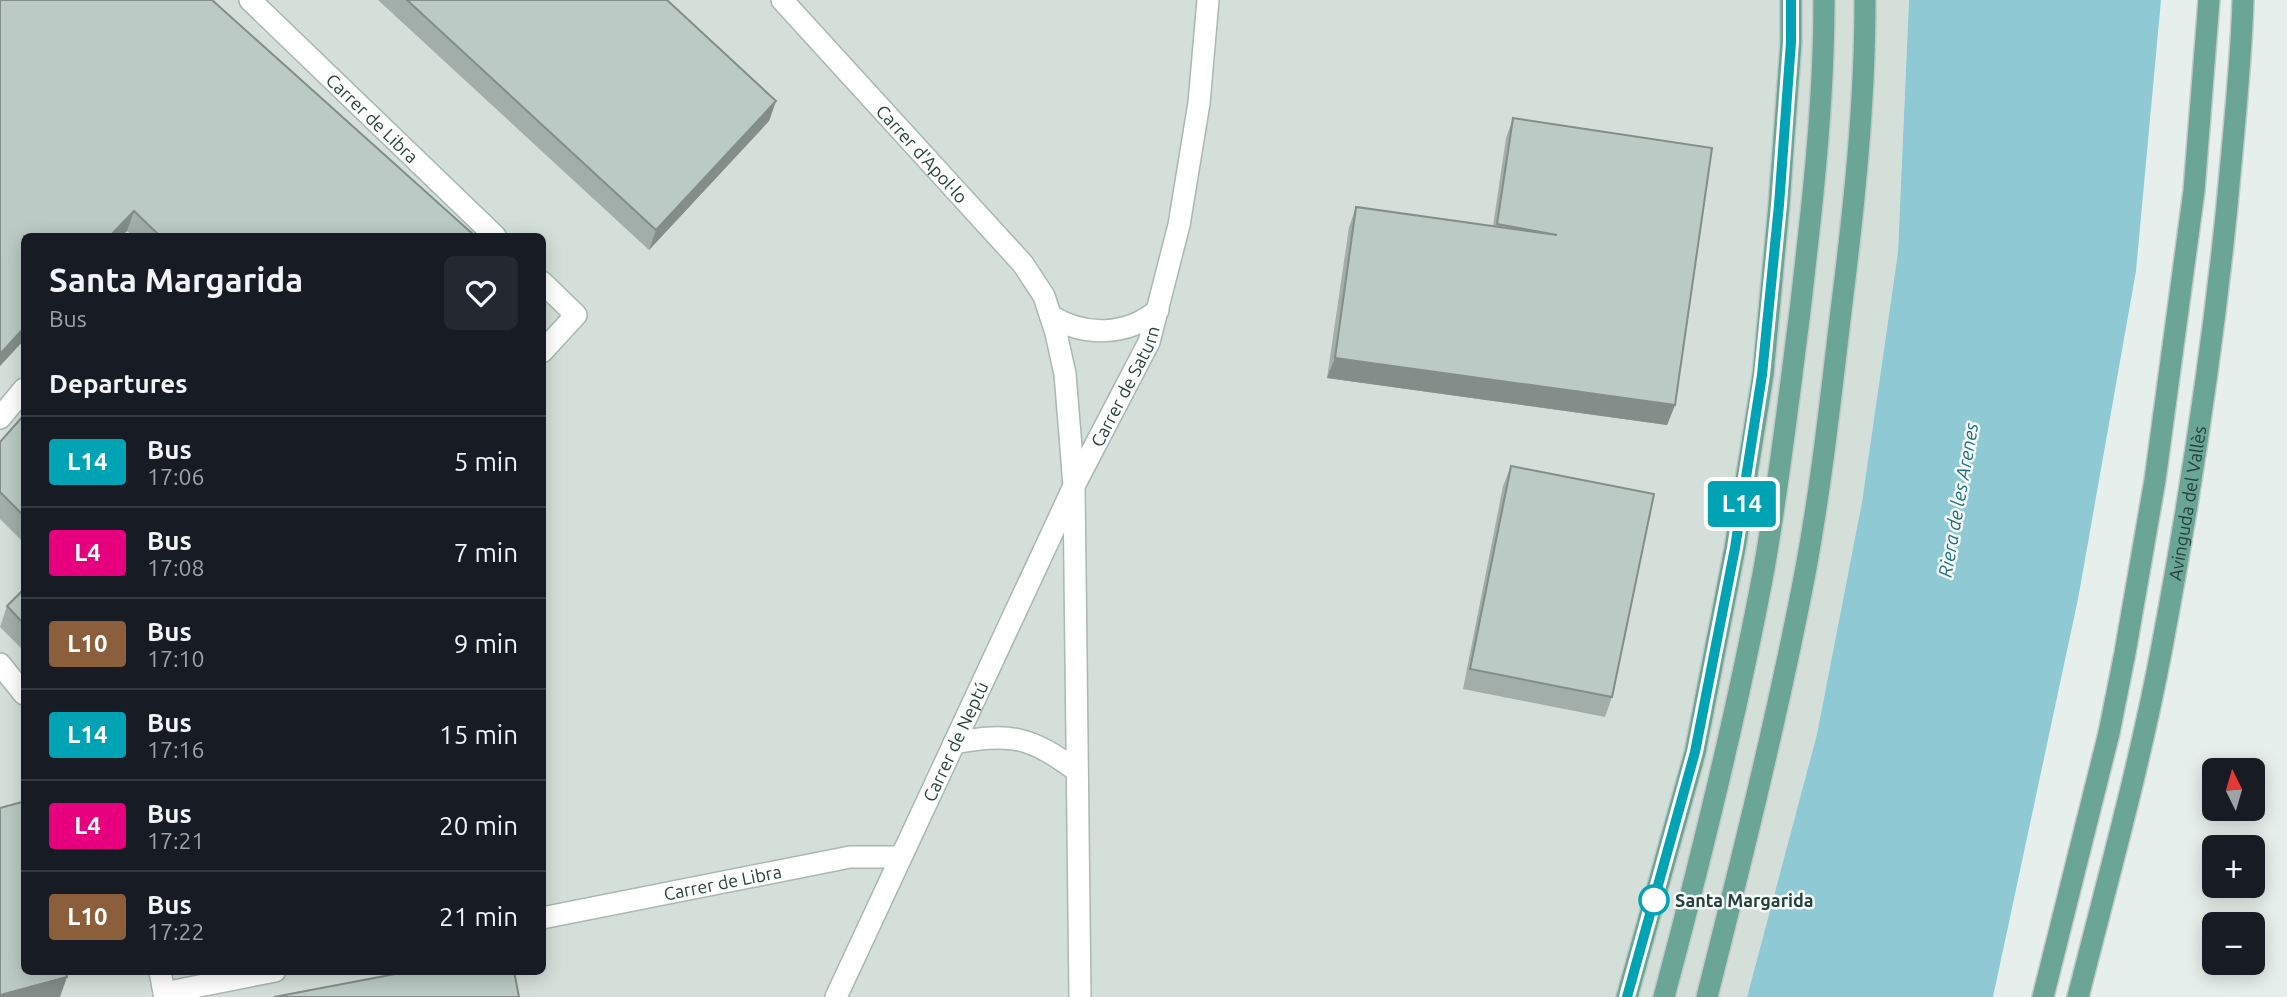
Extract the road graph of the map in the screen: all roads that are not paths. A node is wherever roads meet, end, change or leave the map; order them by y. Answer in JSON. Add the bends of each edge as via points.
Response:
{"nodes":[{"id":1,"x":250,"y":0,"type":"edge"},
{"id":2,"x":782,"y":0,"type":"edge"},
{"id":3,"x":1208,"y":0,"type":"edge"},
{"id":4,"x":1791,"y":0,"type":"edge"},
{"id":5,"x":1824,"y":0,"type":"edge"},
{"id":6,"x":1865,"y":0,"type":"edge"},
{"id":7,"x":2209,"y":0,"type":"edge"},
{"id":8,"x":2243,"y":0,"type":"edge"},
{"id":9,"x":492,"y":233,"type":"edge"},
{"id":10,"x":546,"y":286,"type":"edge"},
{"id":11,"x":1158,"y":310,"type":"junction"},
{"id":12,"x":1051,"y":316,"type":"junction"},
{"id":13,"x":546,"y":348,"type":"edge"},
{"id":14,"x":1765,"y":348,"type":"junction"},
{"id":15,"x":1795,"y":353,"type":"junction"},
{"id":16,"x":21,"y":393,"type":"edge"},
{"id":17,"x":0,"y":418,"type":"edge"},
{"id":18,"x":1074,"y":486,"type":"junction"},
{"id":19,"x":0,"y":664,"type":"edge"},
{"id":20,"x":21,"y":690,"type":"edge"},
{"id":21,"x":954,"y":743,"type":"junction"},
{"id":22,"x":1077,"y":771,"type":"junction"},
{"id":23,"x":901,"y":857,"type":"junction"},
{"id":24,"x":546,"y":917,"type":"edge"},
{"id":25,"x":161,"y":975,"type":"edge"},
{"id":26,"x":255,"y":975,"type":"edge"},
{"id":27,"x":836,"y":997,"type":"edge"},
{"id":28,"x":1080,"y":997,"type":"edge"},
{"id":29,"x":1627,"y":997,"type":"edge"},
{"id":30,"x":1664,"y":997,"type":"edge"},
{"id":31,"x":1707,"y":997,"type":"edge"},
{"id":32,"x":2043,"y":997,"type":"edge"},
{"id":33,"x":2078,"y":997,"type":"edge"}],
"edges":[{"from":1,"to":9,"type":"street","name":"Carrer de Libra"},
{"from":2,"to":12,"type":"street","name":"Carrer d'Apol·lo","via":[[1023,264]]},
{"from":3,"to":11,"type":"street","name":"Carrer de Saturn","via":[[1197,116],[1179,225]]},
{"from":4,"to":14,"type":"main road"},
{"from":5,"to":15,"type":"main road","via":[[1821,114]]},
{"from":6,"to":31,"type":"main road","via":[[1862,117],[1819,481],[1767,753]]},
{"from":7,"to":32,"type":"main road","name":"Avinguda del Vallès","via":[[2194,191],[2155,480],[2109,733]]},
{"from":8,"to":33,"type":"main road","name":"Avinguda del Vallès","via":[[2217,303],[2203,402],[2161,652]]},
{"from":10,"to":13,"type":"street","via":[[576,315]]},
{"from":11,"to":12,"type":"street","via":[[1128,328],[1109,330],[1083,331]]},
{"from":11,"to":18,"type":"street","name":"Carrer de Saturn","via":[[1149,342]]},
{"from":12,"to":18,"type":"street","name":"Carrer d'Apol·lo","via":[[1065,374]]},
{"from":14,"to":15,"type":"main road"},
{"from":14,"to":29,"type":"main road","via":[[1735,548],[1695,752]]},
{"from":15,"to":30,"type":"main road","via":[[1754,618],[1728,743]]},
{"from":16,"to":17,"type":"street"},
{"from":18,"to":21,"type":"street","name":"Carrer de Neptú"},
{"from":18,"to":22,"type":"street","name":"Carrer de Saturn"},
{"from":19,"to":20,"type":"street"},
{"from":21,"to":22,"type":"street","via":[[1017,738]]},
{"from":21,"to":23,"type":"street","name":"Carrer de Neptú"},
{"from":22,"to":28,"type":"street","name":"Carrer de Saturn"},
{"from":23,"to":24,"type":"street","name":"Carrer de Libra","via":[[850,857]]},
{"from":23,"to":27,"type":"street","name":"Carrer de Neptú"},
{"from":25,"to":26,"type":"street","via":[[164,993]]}]}
